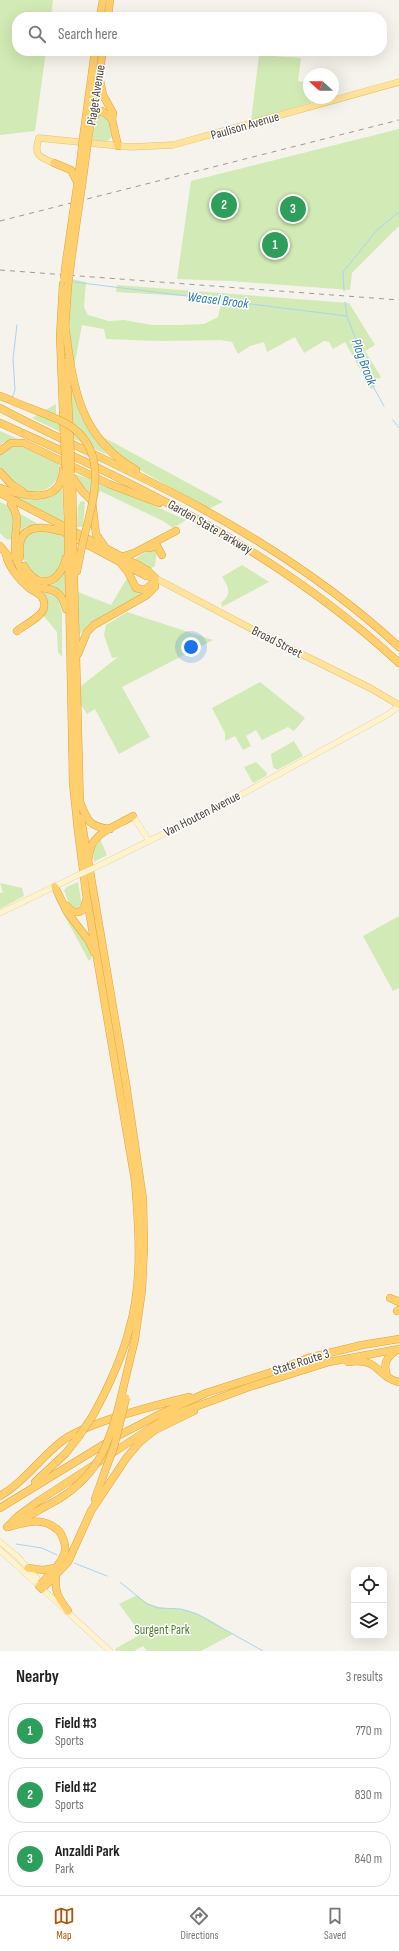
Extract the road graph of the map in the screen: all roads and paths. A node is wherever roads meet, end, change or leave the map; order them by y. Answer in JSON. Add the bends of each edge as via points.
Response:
{"nodes":[{"id":1,"x":102,"y":0,"type":"edge"},
{"id":2,"x":110,"y":0,"type":"edge"},
{"id":3,"x":101,"y":12,"type":"edge"},
{"id":4,"x":109,"y":12,"type":"edge"},
{"id":5,"x":95,"y":56,"type":"edge"},
{"id":6,"x":102,"y":56,"type":"edge"},
{"id":7,"x":99,"y":74,"type":"junction"},
{"id":8,"x":399,"y":82,"type":"edge"},
{"id":9,"x":112,"y":119,"type":"junction"},
{"id":10,"x":90,"y":129,"type":"junction"},
{"id":11,"x":86,"y":143,"type":"junction"},
{"id":12,"x":118,"y":146,"type":"junction"},
{"id":13,"x":80,"y":159,"type":"junction"},
{"id":14,"x":54,"y":163,"type":"joint"},
{"id":15,"x":64,"y":167,"type":"junction"},
{"id":16,"x":79,"y":185,"type":"junction"},
{"id":17,"x":66,"y":285,"type":"junction"},
{"id":18,"x":65,"y":325,"type":"junction"},
{"id":19,"x":0,"y":396,"type":"edge"},
{"id":20,"x":0,"y":408,"type":"edge"},
{"id":21,"x":0,"y":413,"type":"edge"},
{"id":22,"x":0,"y":423,"type":"edge"},
{"id":23,"x":67,"y":437,"type":"junction"},
{"id":24,"x":80,"y":448,"type":"junction"},
{"id":25,"x":0,"y":451,"type":"edge"},
{"id":26,"x":0,"y":472,"type":"edge"},
{"id":27,"x":68,"y":472,"type":"junction"},
{"id":28,"x":148,"y":481,"type":"junction"},
{"id":29,"x":0,"y":488,"type":"edge"},
{"id":30,"x":0,"y":493,"type":"edge"},
{"id":31,"x":28,"y":496,"type":"junction"},
{"id":32,"x":0,"y":499,"type":"edge"},
{"id":33,"x":11,"y":504,"type":"junction"},
{"id":34,"x":93,"y":506,"type":"junction"},
{"id":35,"x":192,"y":516,"type":"junction"},
{"id":36,"x":71,"y":520,"type":"junction"},
{"id":37,"x":94,"y":526,"type":"junction"},
{"id":38,"x":176,"y":531,"type":"dead end"},
{"id":39,"x":82,"y":536,"type":"junction"},
{"id":40,"x":69,"y":540,"type":"junction"},
{"id":41,"x":0,"y":546,"type":"edge"},
{"id":42,"x":108,"y":553,"type":"junction"},
{"id":43,"x":6,"y":555,"type":"junction"},
{"id":44,"x":162,"y":555,"type":"dead end"},
{"id":45,"x":121,"y":557,"type":"junction"},
{"id":46,"x":138,"y":565,"type":"junction"},
{"id":47,"x":26,"y":578,"type":"junction"},
{"id":48,"x":155,"y":578,"type":"junction"},
{"id":49,"x":75,"y":609,"type":"junction"},
{"id":50,"x":17,"y":631,"type":"dead end"},
{"id":51,"x":70,"y":631,"type":"junction"},
{"id":52,"x":399,"y":647,"type":"edge"},
{"id":53,"x":76,"y":662,"type":"junction"},
{"id":54,"x":399,"y":664,"type":"edge"},
{"id":55,"x":399,"y":705,"type":"edge"},
{"id":56,"x":79,"y":802,"type":"junction"},
{"id":57,"x":133,"y":816,"type":"joint"},
{"id":58,"x":110,"y":829,"type":"junction"},
{"id":59,"x":149,"y":840,"type":"junction"},
{"id":60,"x":93,"y":867,"type":"junction"},
{"id":61,"x":55,"y":887,"type":"junction"},
{"id":62,"x":86,"y":893,"type":"junction"},
{"id":63,"x":60,"y":897,"type":"junction"},
{"id":64,"x":0,"y":913,"type":"edge"},
{"id":65,"x":97,"y":960,"type":"junction"},
{"id":66,"x":390,"y":1298,"type":"dead end"},
{"id":67,"x":399,"y":1302,"type":"edge"},
{"id":68,"x":399,"y":1339,"type":"edge"},
{"id":69,"x":399,"y":1349,"type":"edge"},
{"id":70,"x":305,"y":1371,"type":"junction"},
{"id":71,"x":387,"y":1376,"type":"junction"},
{"id":72,"x":399,"y":1382,"type":"edge"},
{"id":73,"x":206,"y":1393,"type":"junction"},
{"id":74,"x":123,"y":1397,"type":"junction"},
{"id":75,"x":213,"y":1400,"type":"junction"},
{"id":76,"x":0,"y":1496,"type":"edge"},
{"id":77,"x":0,"y":1508,"type":"edge"},
{"id":78,"x":91,"y":1510,"type":"junction"},
{"id":79,"x":7,"y":1527,"type":"junction"},
{"id":80,"x":0,"y":1532,"type":"edge"},
{"id":81,"x":0,"y":1542,"type":"edge"},
{"id":82,"x":0,"y":1550,"type":"edge"},
{"id":83,"x":28,"y":1568,"type":"junction"},
{"id":84,"x":55,"y":1568,"type":"junction"},
{"id":85,"x":56,"y":1576,"type":"junction"},
{"id":86,"x":42,"y":1586,"type":"junction"},
{"id":87,"x":68,"y":1611,"type":"junction"},
{"id":88,"x":110,"y":1651,"type":"edge"}],
"edges":[{"from":1,"to":3,"type":"highway"},
{"from":2,"to":4,"type":"highway"},
{"from":5,"to":11,"type":"highway","name":"Piaget Avenue"},
{"from":6,"to":7,"type":"highway","name":"Piaget Avenue"},
{"from":7,"to":9,"type":"highway","via":[[102,92],[113,113]]},
{"from":7,"to":10,"type":"highway","name":"Piaget Avenue"},
{"from":8,"to":12,"type":"main road","name":"Paulison Avenue","via":[[181,143],[150,147]]},
{"from":9,"to":10,"type":"highway","via":[[104,111],[97,112],[94,114]]},
{"from":9,"to":12,"type":"highway"},
{"from":10,"to":11,"type":"highway","name":"Piaget Avenue"},
{"from":11,"to":12,"type":"main road","name":"Paulison Avenue"},
{"from":11,"to":13,"type":"highway"},
{"from":11,"to":14,"type":"main road","name":"Paulison Avenue","via":[[39,138],[36,149],[40,158]]},
{"from":11,"to":16,"type":"highway"},
{"from":13,"to":15,"type":"highway","via":[[76,164]]},
{"from":13,"to":16,"type":"highway"},
{"from":14,"to":15,"type":"highway"},
{"from":15,"to":16,"type":"highway","via":[[73,172]]},
{"from":16,"to":17,"type":"highway","bridge":true},
{"from":17,"to":18,"type":"highway"},
{"from":17,"to":23,"type":"highway","via":[[60,336]]},
{"from":18,"to":23,"type":"highway"},
{"from":18,"to":28,"type":"highway","via":[[77,396],[88,424],[112,454],[143,474]]},
{"from":19,"to":49,"type":"highway","bridge":true,"via":[[67,425],[80,435],[94,462],[96,478],[82,546]]},
{"from":20,"to":24,"type":"highway","name":"Garden State Parkway"},
{"from":21,"to":24,"type":"highway","via":[[49,437]]},
{"from":22,"to":35,"type":"highway","name":"Garden State Parkway","via":[[92,465]]},
{"from":23,"to":27,"type":"highway","bridge":true},
{"from":24,"to":28,"type":"highway","name":"Garden State Parkway"},
{"from":25,"to":35,"type":"highway","via":[[11,443],[24,443],[109,484]]},
{"from":26,"to":31,"type":"highway","via":[[14,487]]},
{"from":27,"to":31,"type":"highway","via":[[51,492],[41,496]]},
{"from":27,"to":34,"type":"highway","via":[[92,501]]},
{"from":27,"to":36,"type":"highway"},
{"from":28,"to":52,"type":"highway","name":"Garden State Parkway","via":[[202,508],[280,555],[335,594]]},
{"from":29,"to":31,"type":"highway"},
{"from":30,"to":39,"type":"highway"},
{"from":32,"to":33,"type":"highway"},
{"from":33,"to":40,"type":"highway"},
{"from":33,"to":47,"type":"highway","via":[[17,516],[16,554]]},
{"from":34,"to":36,"type":"highway","via":[[86,498],[79,499]]},
{"from":34,"to":37,"type":"highway"},
{"from":35,"to":54,"type":"highway","name":"Garden State Parkway","via":[[236,540],[291,576],[353,623]]},
{"from":36,"to":40,"type":"highway","bridge":true},
{"from":37,"to":39,"type":"highway","via":[[92,534]]},
{"from":37,"to":42,"type":"highway","via":[[99,540]]},
{"from":38,"to":45,"type":"highway"},
{"from":39,"to":42,"type":"highway"},
{"from":40,"to":40,"type":"highway","via":[[62,571],[56,578],[48,581],[39,580],[32,576],[22,563],[22,538],[32,528],[47,528]]},
{"from":40,"to":42,"type":"highway"},
{"from":40,"to":49,"type":"highway"},
{"from":40,"to":51,"type":"highway"},
{"from":41,"to":43,"type":"highway"},
{"from":42,"to":45,"type":"highway"},
{"from":42,"to":48,"type":"highway","via":[[146,576]]},
{"from":42,"to":48,"type":"highway","via":[[126,569],[138,589],[149,588]]},
{"from":43,"to":47,"type":"highway"},
{"from":43,"to":50,"type":"highway","via":[[18,577],[40,595],[44,602],[44,609],[40,614]]},
{"from":44,"to":46,"type":"highway","via":[[158,547],[152,546],[136,555],[134,560]]},
{"from":45,"to":46,"type":"highway"},
{"from":46,"to":48,"type":"highway"},
{"from":47,"to":51,"type":"highway","via":[[37,586],[60,594],[66,606]]},
{"from":48,"to":53,"type":"highway","via":[[155,586],[147,595],[94,625],[83,641]]},
{"from":48,"to":55,"type":"main road","name":"Broad Street"},
{"from":49,"to":53,"type":"highway"},
{"from":51,"to":62,"type":"highway","via":[[73,788]]},
{"from":53,"to":56,"type":"highway"},
{"from":55,"to":59,"type":"main road","name":"Van Houten Avenue","via":[[387,715],[268,781],[176,829]]},
{"from":56,"to":58,"type":"highway","via":[[92,824]]},
{"from":56,"to":60,"type":"highway","via":[[84,844]]},
{"from":57,"to":58,"type":"highway"},
{"from":57,"to":59,"type":"main road"},
{"from":58,"to":60,"type":"highway","via":[[92,844],[89,854]]},
{"from":59,"to":60,"type":"main road","name":"Van Houten Avenue"},
{"from":60,"to":61,"type":"main road","name":"Van Houten Avenue","bridge":true},
{"from":60,"to":74,"type":"highway","via":[[143,1191],[142,1290]]},
{"from":61,"to":63,"type":"highway"},
{"from":61,"to":64,"type":"main road","name":"Van Houten Avenue"},
{"from":62,"to":63,"type":"highway","via":[[86,907],[78,912],[72,912]]},
{"from":62,"to":65,"type":"highway"},
{"from":63,"to":65,"type":"highway","via":[[67,912],[91,945]]},
{"from":65,"to":77,"type":"highway","bridge":true,"via":[[135,1181],[138,1235],[136,1288],[131,1326],[111,1379],[92,1417],[79,1436],[66,1453],[39,1478]]},
{"from":66,"to":67,"type":"highway"},
{"from":68,"to":73,"type":"highway","name":"State Route 3","via":[[308,1358]]},
{"from":69,"to":70,"type":"highway","name":"State Route 3","via":[[344,1359]]},
{"from":69,"to":71,"type":"highway","via":[[387,1358]]},
{"from":70,"to":71,"type":"highway","via":[[363,1361],[375,1365]]},
{"from":70,"to":75,"type":"highway","name":"State Route 3"},
{"from":71,"to":72,"type":"highway"},
{"from":73,"to":76,"type":"highway","via":[[112,1419],[76,1432],[63,1440],[15,1486]]},
{"from":73,"to":77,"type":"highway","via":[[116,1437]]},
{"from":74,"to":78,"type":"highway","bridge":true,"via":[[114,1447]]},
{"from":74,"to":79,"type":"highway","bridge":true,"via":[[103,1454],[84,1480],[59,1499]]},
{"from":75,"to":78,"type":"highway","via":[[206,1406],[155,1430],[140,1442]]},
{"from":75,"to":79,"type":"highway","via":[[168,1417],[134,1437],[40,1500]]},
{"from":78,"to":85,"type":"highway","via":[[68,1562]]},
{"from":79,"to":80,"type":"highway"},
{"from":79,"to":84,"type":"highway","via":[[32,1521],[43,1521],[53,1525],[62,1535],[65,1550]]},
{"from":81,"to":83,"type":"main road"},
{"from":82,"to":86,"type":"main road"},
{"from":83,"to":84,"type":"highway"},
{"from":83,"to":86,"type":"main road"},
{"from":84,"to":86,"type":"highway"},
{"from":85,"to":86,"type":"highway"},
{"from":85,"to":87,"type":"highway","via":[[57,1596]]},
{"from":86,"to":87,"type":"main road"},
{"from":87,"to":88,"type":"main road"}]}
